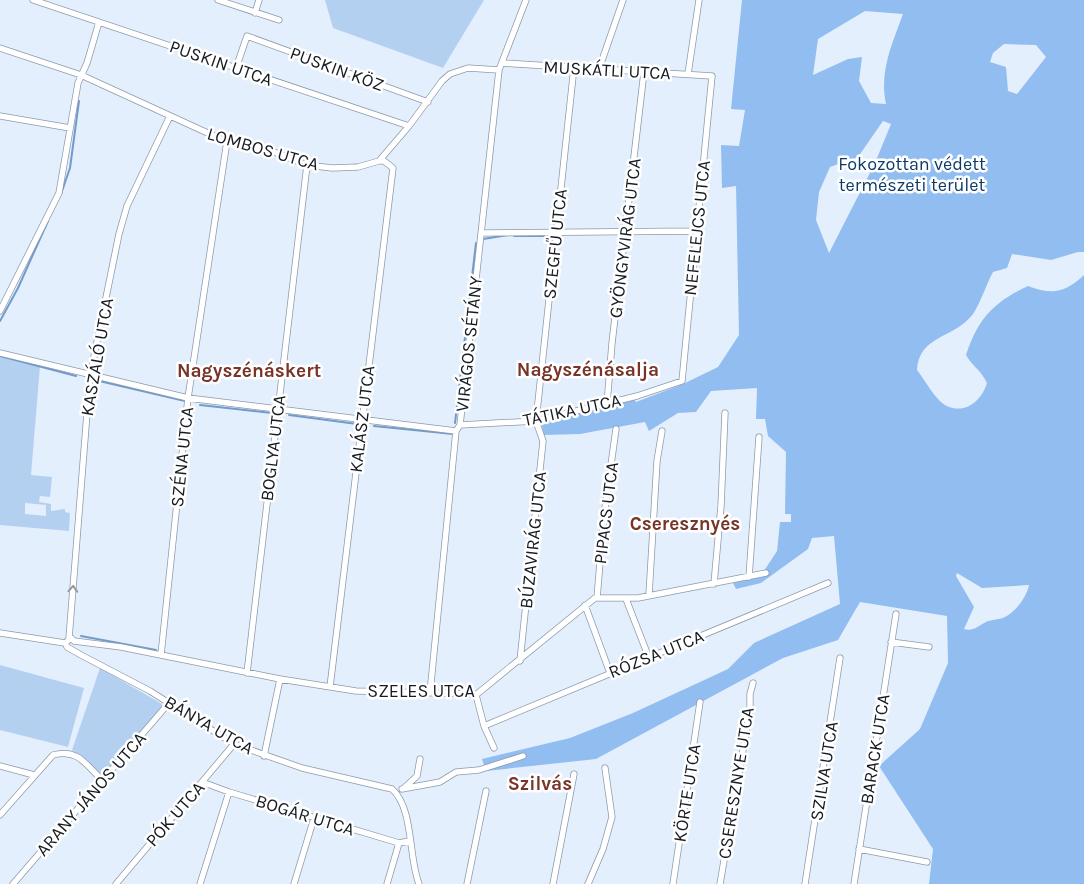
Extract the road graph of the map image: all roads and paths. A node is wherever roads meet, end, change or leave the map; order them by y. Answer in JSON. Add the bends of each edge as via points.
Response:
{"nodes":[{"id":1,"x":33,"y":0,"type":"edge"},
{"id":2,"x":218,"y":0,"type":"edge"},
{"id":3,"x":259,"y":0,"type":"edge"},
{"id":4,"x":526,"y":0,"type":"edge"},
{"id":5,"x":623,"y":0,"type":"edge"},
{"id":6,"x":699,"y":0,"type":"edge"},
{"id":7,"x":255,"y":12,"type":"junction"},
{"id":8,"x":279,"y":20,"type":"dead end"},
{"id":9,"x":99,"y":22,"type":"junction"},
{"id":10,"x":0,"y":48,"type":"edge"},
{"id":11,"x":502,"y":63,"type":"junction"},
{"id":12,"x":236,"y":68,"type":"junction"},
{"id":13,"x":574,"y":68,"type":"junction"},
{"id":14,"x":599,"y":69,"type":"junction"},
{"id":15,"x":499,"y":70,"type":"junction"},
{"id":16,"x":644,"y":72,"type":"junction"},
{"id":17,"x":688,"y":74,"type":"junction"},
{"id":18,"x":81,"y":75,"type":"junction"},
{"id":19,"x":712,"y":76,"type":"joint"},
{"id":20,"x":428,"y":102,"type":"junction"},
{"id":21,"x":0,"y":116,"type":"edge"},
{"id":22,"x":170,"y":116,"type":"junction"},
{"id":23,"x":409,"y":126,"type":"junction"},
{"id":24,"x":70,"y":128,"type":"junction"},
{"id":25,"x":227,"y":140,"type":"junction"},
{"id":26,"x":379,"y":161,"type":"junction"},
{"id":27,"x":306,"y":165,"type":"junction"},
{"id":28,"x":697,"y":231,"type":"junction"},
{"id":29,"x":555,"y":232,"type":"junction"},
{"id":30,"x":626,"y":232,"type":"junction"},
{"id":31,"x":481,"y":233,"type":"junction"},
{"id":32,"x":0,"y":309,"type":"edge"},
{"id":33,"x":0,"y":353,"type":"edge"},
{"id":34,"x":90,"y":376,"type":"junction"},
{"id":35,"x":682,"y":381,"type":"joint"},
{"id":36,"x":188,"y":398,"type":"junction"},
{"id":37,"x":608,"y":404,"type":"junction"},
{"id":38,"x":277,"y":411,"type":"junction"},
{"id":39,"x":725,"y":413,"type":"dead end"},
{"id":40,"x":362,"y":420,"type":"junction"},
{"id":41,"x":536,"y":421,"type":"junction"},
{"id":42,"x":460,"y":425,"type":"junction"},
{"id":43,"x":616,"y":429,"type":"dead end"},
{"id":44,"x":456,"y":431,"type":"junction"},
{"id":45,"x":662,"y":431,"type":"dead end"},
{"id":46,"x":759,"y":438,"type":"dead end"},
{"id":47,"x":766,"y":573,"type":"dead end"},
{"id":48,"x":749,"y":577,"type":"junction"},
{"id":49,"x":828,"y":583,"type":"dead end"},
{"id":50,"x":714,"y":584,"type":"junction"},
{"id":51,"x":649,"y":596,"type":"junction"},
{"id":52,"x":597,"y":598,"type":"junction"},
{"id":53,"x":626,"y":599,"type":"junction"},
{"id":54,"x":585,"y":604,"type":"junction"},
{"id":55,"x":896,"y":614,"type":"dead end"},
{"id":56,"x":0,"y":633,"type":"edge"},
{"id":57,"x":69,"y":640,"type":"junction"},
{"id":58,"x":892,"y":642,"type":"junction"},
{"id":59,"x":930,"y":647,"type":"dead end"},
{"id":60,"x":161,"y":655,"type":"junction"},
{"id":61,"x":649,"y":658,"type":"junction"},
{"id":62,"x":840,"y":658,"type":"dead end"},
{"id":63,"x":520,"y":661,"type":"junction"},
{"id":64,"x":247,"y":672,"type":"junction"},
{"id":65,"x":610,"y":673,"type":"junction"},
{"id":66,"x":280,"y":679,"type":"junction"},
{"id":67,"x":753,"y":683,"type":"dead end"},
{"id":68,"x":330,"y":687,"type":"junction"},
{"id":69,"x":430,"y":692,"type":"junction"},
{"id":70,"x":476,"y":695,"type":"junction"},
{"id":71,"x":700,"y":702,"type":"dead end"},
{"id":72,"x":169,"y":703,"type":"junction"},
{"id":73,"x":484,"y":726,"type":"junction"},
{"id":74,"x":234,"y":744,"type":"junction"},
{"id":75,"x":494,"y":748,"type":"dead end"},
{"id":76,"x":264,"y":756,"type":"junction"},
{"id":77,"x":523,"y":756,"type":"dead end"},
{"id":78,"x":420,"y":759,"type":"dead end"},
{"id":79,"x":0,"y":766,"type":"edge"},
{"id":80,"x":605,"y":768,"type":"dead end"},
{"id":81,"x":574,"y":774,"type":"dead end"},
{"id":82,"x":34,"y":775,"type":"junction"},
{"id":83,"x":103,"y":781,"type":"junction"},
{"id":84,"x":202,"y":782,"type":"junction"},
{"id":85,"x":402,"y":789,"type":"junction"},
{"id":86,"x":393,"y":790,"type":"junction"},
{"id":87,"x":486,"y":791,"type":"dead end"},
{"id":88,"x":229,"y":792,"type":"junction"},
{"id":89,"x":0,"y":815,"type":"edge"},
{"id":90,"x":314,"y":818,"type":"junction"},
{"id":91,"x":409,"y":841,"type":"junction"},
{"id":92,"x":399,"y":843,"type":"junction"},
{"id":93,"x":859,"y":849,"type":"junction"},
{"id":94,"x":927,"y":862,"type":"dead end"},
{"id":95,"x":13,"y":884,"type":"edge"},
{"id":96,"x":116,"y":884,"type":"edge"},
{"id":97,"x":200,"y":884,"type":"edge"},
{"id":98,"x":294,"y":884,"type":"edge"},
{"id":99,"x":386,"y":884,"type":"edge"},
{"id":100,"x":419,"y":884,"type":"edge"},
{"id":101,"x":467,"y":884,"type":"edge"},
{"id":102,"x":553,"y":884,"type":"edge"},
{"id":103,"x":588,"y":884,"type":"edge"},
{"id":104,"x":673,"y":884,"type":"edge"},
{"id":105,"x":720,"y":884,"type":"edge"},
{"id":106,"x":805,"y":884,"type":"edge"},
{"id":107,"x":854,"y":884,"type":"edge"}],
"edges":[{"from":1,"to":9,"type":"street","name":"PUSKIN UTCA"},
{"from":2,"to":7,"type":"street"},
{"from":3,"to":7,"type":"street"},
{"from":4,"to":11,"type":"street","name":"VIRÁGOS SÉTÁNY"},
{"from":5,"to":14,"type":"street"},
{"from":6,"to":17,"type":"street"},
{"from":7,"to":8,"type":"street"},
{"from":9,"to":12,"type":"street","name":"PUSKIN UTCA"},
{"from":9,"to":18,"type":"street"},
{"from":10,"to":18,"type":"street","name":"LOMBOS UTCA"},
{"from":11,"to":13,"type":"street","name":"MUSKÁTLI UTCA"},
{"from":11,"to":15,"type":"street","name":"VIRÁGOS SÉTÁNY"},
{"from":12,"to":20,"type":"street","name":"PUSKIN KÖZ","via":[[247,36]]},
{"from":12,"to":23,"type":"street","name":"PUSKIN UTCA"},
{"from":13,"to":14,"type":"street","name":"MUSKÁTLI UTCA"},
{"from":13,"to":29,"type":"street","name":"SZEGFŰ UTCA"},
{"from":14,"to":16,"type":"street","name":"MUSKÁTLI UTCA"},
{"from":15,"to":20,"type":"street","via":[[460,69],[442,81]]},
{"from":15,"to":31,"type":"street","name":"VIRÁGOS SÉTÁNY"},
{"from":16,"to":17,"type":"street","name":"MUSKÁTLI UTCA"},
{"from":16,"to":30,"type":"street","name":"GYÖNGYVIRÁG UTCA"},
{"from":17,"to":19,"type":"street","name":"MUSKÁTLI UTCA"},
{"from":18,"to":22,"type":"street","name":"LOMBOS UTCA"},
{"from":18,"to":24,"type":"street"},
{"from":19,"to":28,"type":"street","name":"NEFELEJCS UTCA"},
{"from":20,"to":23,"type":"street"},
{"from":21,"to":24,"type":"street"},
{"from":22,"to":25,"type":"street","name":"LOMBOS UTCA"},
{"from":22,"to":34,"type":"street","name":"KASZÁLÓ UTCA","via":[[127,206]]},
{"from":23,"to":26,"type":"street"},
{"from":24,"to":32,"type":"street","via":[[59,193]]},
{"from":25,"to":27,"type":"street","name":"LOMBOS UTCA","via":[[262,148]]},
{"from":25,"to":36,"type":"street","name":"SZÉNA UTCA"},
{"from":26,"to":27,"type":"street","name":"LOMBOS UTCA","via":[[332,168]]},
{"from":26,"to":40,"type":"street","name":"KALÁSZ UTCA","via":[[393,168]]},
{"from":27,"to":38,"type":"street","name":"BOGLYA UTCA"},
{"from":28,"to":30,"type":"street"},
{"from":28,"to":35,"type":"street","name":"NEFELEJCS UTCA"},
{"from":29,"to":30,"type":"street"},
{"from":29,"to":31,"type":"street"},
{"from":29,"to":41,"type":"street","name":"SZEGFŰ UTCA"},
{"from":30,"to":37,"type":"street","name":"GYÖNGYVIRÁG UTCA"},
{"from":31,"to":42,"type":"street","name":"VIRÁGOS SÉTÁNY"},
{"from":33,"to":34,"type":"street"},
{"from":34,"to":36,"type":"street"},
{"from":57,"to":34,"type":"street","name":"KASZÁLÓ UTCA","one_way":true},
{"from":35,"to":37,"type":"street","name":"TÁTIKA UTCA"},
{"from":36,"to":38,"type":"street"},
{"from":36,"to":60,"type":"street","name":"SZÉNA UTCA"},
{"from":37,"to":41,"type":"street","name":"TÁTIKA UTCA"},
{"from":38,"to":40,"type":"street"},
{"from":38,"to":64,"type":"street","name":"BOGLYA UTCA"},
{"from":39,"to":50,"type":"street"},
{"from":40,"to":44,"type":"street"},
{"from":40,"to":68,"type":"street","name":"KALÁSZ UTCA"},
{"from":41,"to":42,"type":"street","name":"TÁTIKA UTCA"},
{"from":41,"to":63,"type":"street","name":"BÚZAVIRÁG UTCA","via":[[543,441]]},
{"from":42,"to":44,"type":"street","name":"VIRÁGOS SÉTÁNY"},
{"from":43,"to":52,"type":"street","name":"PIPACS UTCA"},
{"from":44,"to":69,"type":"street","name":"VIRÁGOS SÉTÁNY"},
{"from":45,"to":51,"type":"street"},
{"from":46,"to":48,"type":"street"},
{"from":47,"to":48,"type":"street","name":"SZELES UTCA"},
{"from":48,"to":50,"type":"street","name":"SZELES UTCA"},
{"from":49,"to":61,"type":"street","name":"RÓZSA UTCA"},
{"from":50,"to":51,"type":"street","name":"SZELES UTCA"},
{"from":51,"to":53,"type":"street","name":"SZELES UTCA"},
{"from":52,"to":53,"type":"street","name":"SZELES UTCA"},
{"from":52,"to":54,"type":"street","name":"SZELES UTCA"},
{"from":53,"to":61,"type":"street"},
{"from":54,"to":63,"type":"street","name":"SZELES UTCA"},
{"from":54,"to":65,"type":"street"},
{"from":55,"to":58,"type":"street","name":"BARACK UTCA"},
{"from":56,"to":57,"type":"street"},
{"from":57,"to":60,"type":"street","name":"SZELES UTCA"},
{"from":57,"to":72,"type":"street","name":"BÁNYA UTCA","via":[[67,647]]},
{"from":58,"to":59,"type":"street"},
{"from":58,"to":93,"type":"street","name":"BARACK UTCA"},
{"from":60,"to":64,"type":"street","name":"SZELES UTCA"},
{"from":61,"to":65,"type":"street","name":"RÓZSA UTCA"},
{"from":62,"to":106,"type":"street","name":"SZILVA UTCA"},
{"from":63,"to":70,"type":"street","name":"SZELES UTCA"},
{"from":64,"to":66,"type":"street","name":"SZELES UTCA"},
{"from":65,"to":73,"type":"street","name":"RÓZSA UTCA"},
{"from":66,"to":68,"type":"street","name":"SZELES UTCA"},
{"from":66,"to":76,"type":"street"},
{"from":67,"to":105,"type":"street","name":"CSERESZNYE UTCA"},
{"from":68,"to":69,"type":"street","name":"SZELES UTCA","via":[[360,692]]},
{"from":69,"to":70,"type":"street","name":"SZELES UTCA"},
{"from":70,"to":73,"type":"street"},
{"from":71,"to":104,"type":"street","name":"KÖRTE UTCA"},
{"from":72,"to":74,"type":"street","name":"BÁNYA UTCA"},
{"from":72,"to":83,"type":"street","name":"ARANY JÁNOS UTCA"},
{"from":73,"to":75,"type":"street"},
{"from":74,"to":76,"type":"street","name":"BÁNYA UTCA"},
{"from":74,"to":84,"type":"street","name":"PÓK UTCA"},
{"from":76,"to":86,"type":"street","name":"BÁNYA UTCA"},
{"from":77,"to":85,"type":"street","via":[[479,770],[456,772],[440,782]]},
{"from":78,"to":85,"type":"street","via":[[417,776]]},
{"from":79,"to":82,"type":"street"},
{"from":80,"to":103,"type":"street","via":[[612,817],[603,850]]},
{"from":81,"to":102,"type":"street"},
{"from":82,"to":83,"type":"street","via":[[53,755],[65,752],[75,754]]},
{"from":82,"to":89,"type":"street"},
{"from":83,"to":95,"type":"street","name":"ARANY JÁNOS UTCA"},
{"from":84,"to":88,"type":"street","name":"BOGÁR UTCA"},
{"from":84,"to":96,"type":"street","name":"PÓK UTCA"},
{"from":85,"to":86,"type":"street"},
{"from":86,"to":91,"type":"street","via":[[406,812]]},
{"from":87,"to":101,"type":"street"},
{"from":88,"to":90,"type":"street","name":"BOGÁR UTCA"},
{"from":88,"to":97,"type":"street"},
{"from":90,"to":92,"type":"street","name":"BOGÁR UTCA"},
{"from":90,"to":98,"type":"street"},
{"from":91,"to":92,"type":"street","name":"BOGÁR UTCA"},
{"from":91,"to":100,"type":"street"},
{"from":92,"to":99,"type":"street"},
{"from":93,"to":94,"type":"street"},
{"from":93,"to":107,"type":"street","name":"BARACK UTCA"}]}
